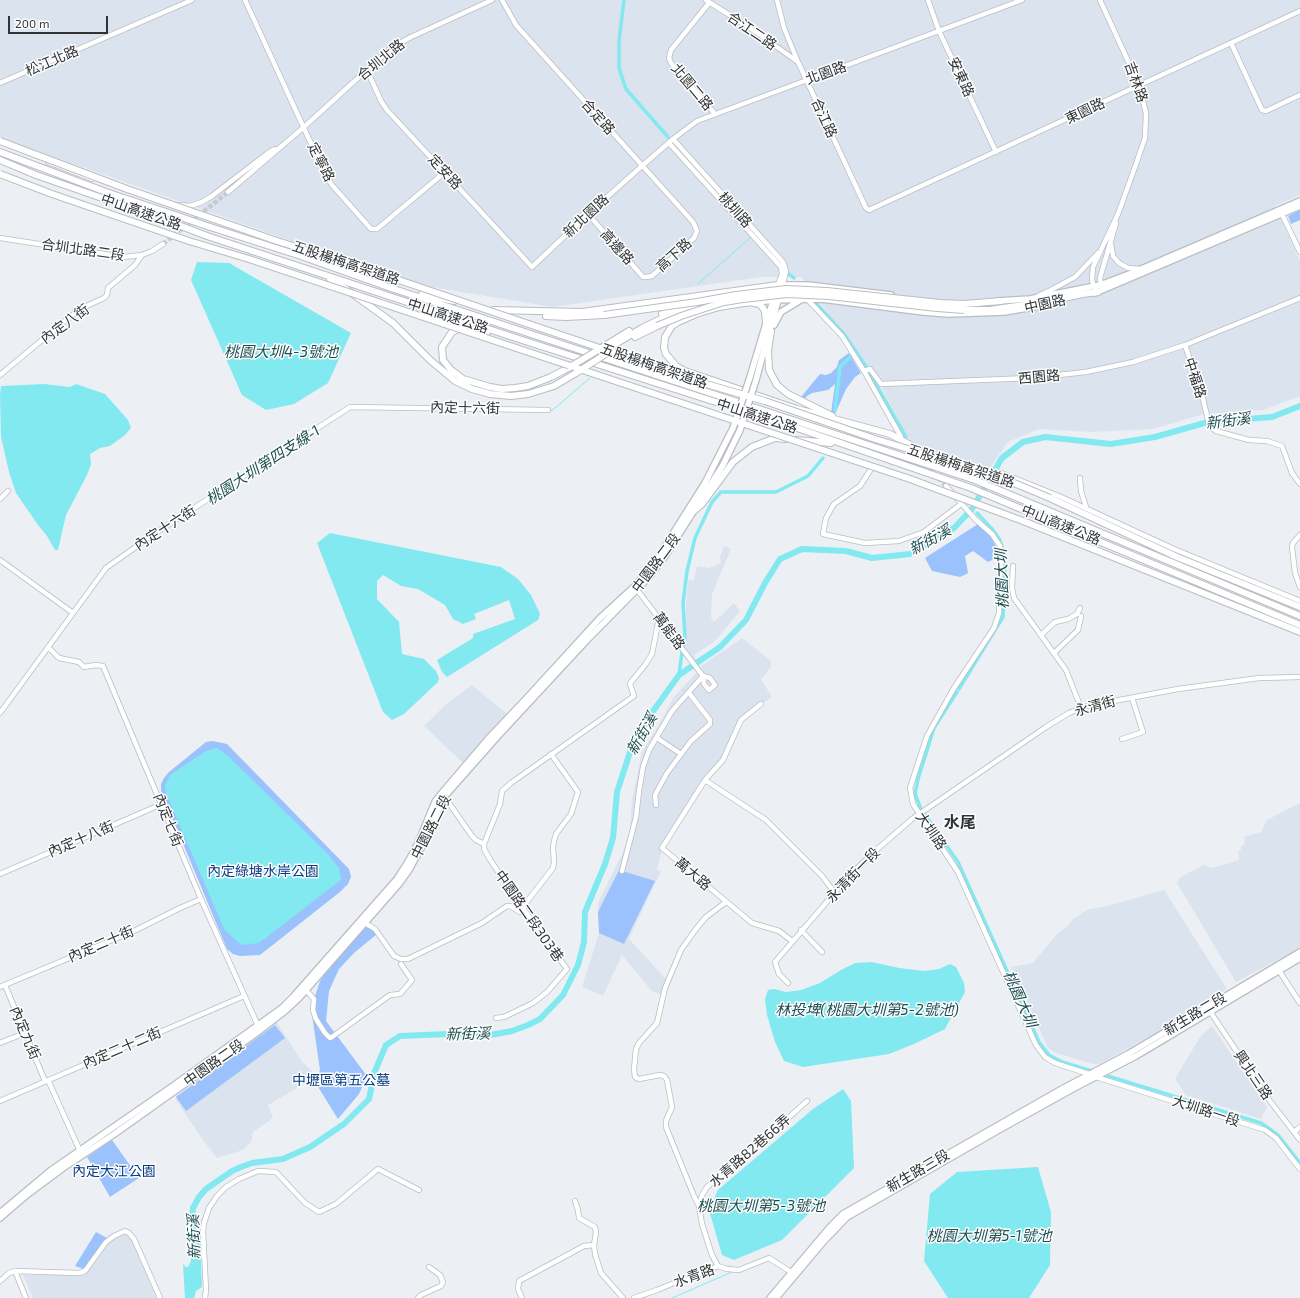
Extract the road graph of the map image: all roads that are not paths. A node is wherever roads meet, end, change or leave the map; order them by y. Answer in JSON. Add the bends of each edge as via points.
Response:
{"nodes":[{"id":1,"x":192,"y":0,"type":"edge"},
{"id":2,"x":245,"y":0,"type":"edge"},
{"id":3,"x":492,"y":0,"type":"edge"},
{"id":4,"x":502,"y":0,"type":"edge"},
{"id":5,"x":777,"y":0,"type":"edge"},
{"id":6,"x":928,"y":0,"type":"edge"},
{"id":7,"x":1022,"y":0,"type":"edge"},
{"id":8,"x":1100,"y":0,"type":"edge"},
{"id":9,"x":708,"y":1,"type":"edge"},
{"id":10,"x":1300,"y":11,"type":"edge"},
{"id":11,"x":939,"y":31,"type":"junction"},
{"id":12,"x":1231,"y":43,"type":"junction"},
{"id":13,"x":798,"y":62,"type":"junction"},
{"id":14,"x":367,"y":70,"type":"junction"},
{"id":15,"x":806,"y":80,"type":"junction"},
{"id":16,"x":0,"y":83,"type":"edge"},
{"id":17,"x":1139,"y":85,"type":"junction"},
{"id":18,"x":1300,"y":95,"type":"edge"},
{"id":19,"x":715,"y":114,"type":"junction"},
{"id":20,"x":304,"y":127,"type":"junction"},
{"id":21,"x":673,"y":139,"type":"junction"},
{"id":22,"x":0,"y":142,"type":"edge"},
{"id":23,"x":669,"y":143,"type":"junction"},
{"id":24,"x":283,"y":146,"type":"junction"},
{"id":25,"x":0,"y":152,"type":"edge"},
{"id":26,"x":996,"y":152,"type":"junction"},
{"id":27,"x":0,"y":160,"type":"edge"},
{"id":28,"x":258,"y":166,"type":"junction"},
{"id":29,"x":642,"y":166,"type":"junction"},
{"id":30,"x":248,"y":168,"type":"junction"},
{"id":31,"x":445,"y":172,"type":"junction"},
{"id":32,"x":0,"y":174,"type":"edge"},
{"id":33,"x":228,"y":192,"type":"tunnel mouth"},
{"id":34,"x":1300,"y":201,"type":"edge"},
{"id":35,"x":1300,"y":206,"type":"edge"},
{"id":36,"x":869,"y":210,"type":"joint"},
{"id":37,"x":1281,"y":212,"type":"junction"},
{"id":38,"x":588,"y":214,"type":"junction"},
{"id":39,"x":1118,"y":214,"type":"junction"},
{"id":40,"x":697,"y":231,"type":"joint"},
{"id":41,"x":0,"y":238,"type":"edge"},
{"id":42,"x":1111,"y":243,"type":"junction"},
{"id":43,"x":163,"y":244,"type":"tunnel mouth"},
{"id":44,"x":1101,"y":251,"type":"junction"},
{"id":45,"x":1300,"y":252,"type":"edge"},
{"id":46,"x":142,"y":255,"type":"junction"},
{"id":47,"x":532,"y":267,"type":"joint"},
{"id":48,"x":1141,"y":269,"type":"junction"},
{"id":49,"x":320,"y":273,"type":"junction"},
{"id":50,"x":648,"y":277,"type":"joint"},
{"id":51,"x":780,"y":284,"type":"junction"},
{"id":52,"x":391,"y":288,"type":"junction"},
{"id":53,"x":846,"y":289,"type":"junction"},
{"id":54,"x":1098,"y":289,"type":"junction"},
{"id":55,"x":778,"y":292,"type":"junction"},
{"id":56,"x":717,"y":294,"type":"junction"},
{"id":57,"x":1300,"y":298,"type":"edge"},
{"id":58,"x":1030,"y":299,"type":"junction"},
{"id":59,"x":776,"y":300,"type":"junction"},
{"id":60,"x":804,"y":300,"type":"junction"},
{"id":61,"x":744,"y":302,"type":"junction"},
{"id":62,"x":1001,"y":302,"type":"junction"},
{"id":63,"x":719,"y":307,"type":"junction"},
{"id":64,"x":964,"y":307,"type":"junction"},
{"id":65,"x":494,"y":310,"type":"junction"},
{"id":66,"x":683,"y":310,"type":"junction"},
{"id":67,"x":766,"y":324,"type":"junction"},
{"id":68,"x":771,"y":331,"type":"junction"},
{"id":69,"x":766,"y":339,"type":"junction"},
{"id":70,"x":522,"y":340,"type":"junction"},
{"id":71,"x":1185,"y":345,"type":"junction"},
{"id":72,"x":608,"y":348,"type":"junction"},
{"id":73,"x":573,"y":370,"type":"junction"},
{"id":74,"x":864,"y":371,"type":"junction"},
{"id":75,"x":0,"y":375,"type":"edge"},
{"id":76,"x":548,"y":410,"type":"dead end"},
{"id":77,"x":846,"y":422,"type":"junction"},
{"id":78,"x":901,"y":437,"type":"dead end"},
{"id":79,"x":841,"y":443,"type":"junction"},
{"id":80,"x":873,"y":466,"type":"dead end"},
{"id":81,"x":999,"y":472,"type":"dead end"},
{"id":82,"x":1080,"y":478,"type":"dead end"},
{"id":83,"x":974,"y":480,"type":"junction"},
{"id":84,"x":1300,"y":484,"type":"edge"},
{"id":85,"x":946,"y":486,"type":"tunnel mouth"},
{"id":86,"x":8,"y":491,"type":"dead end"},
{"id":87,"x":0,"y":499,"type":"edge"},
{"id":88,"x":962,"y":505,"type":"junction"},
{"id":89,"x":1086,"y":508,"type":"junction"},
{"id":90,"x":694,"y":510,"type":"junction"},
{"id":91,"x":1300,"y":535,"type":"edge"},
{"id":92,"x":0,"y":560,"type":"edge"},
{"id":93,"x":1013,"y":566,"type":"dead end"},
{"id":94,"x":636,"y":587,"type":"junction"},
{"id":95,"x":1300,"y":587,"type":"edge"},
{"id":96,"x":1300,"y":601,"type":"edge"},
{"id":97,"x":1080,"y":608,"type":"dead end"},
{"id":98,"x":1300,"y":608,"type":"edge"},
{"id":99,"x":73,"y":613,"type":"junction"},
{"id":100,"x":1082,"y":616,"type":"dead end"},
{"id":101,"x":1300,"y":616,"type":"edge"},
{"id":102,"x":660,"y":618,"type":"junction"},
{"id":103,"x":1279,"y":623,"type":"junction"},
{"id":104,"x":1300,"y":625,"type":"edge"},
{"id":105,"x":1300,"y":632,"type":"edge"},
{"id":106,"x":1041,"y":635,"type":"junction"},
{"id":107,"x":1300,"y":636,"type":"edge"},
{"id":108,"x":48,"y":647,"type":"junction"},
{"id":109,"x":1054,"y":653,"type":"junction"},
{"id":110,"x":1300,"y":677,"type":"edge"},
{"id":111,"x":689,"y":692,"type":"junction"},
{"id":112,"x":1132,"y":698,"type":"junction"},
{"id":113,"x":761,"y":704,"type":"dead end"},
{"id":114,"x":1081,"y":708,"type":"junction"},
{"id":115,"x":0,"y":714,"type":"edge"},
{"id":116,"x":657,"y":738,"type":"junction"},
{"id":117,"x":1122,"y":739,"type":"dead end"},
{"id":118,"x":551,"y":754,"type":"junction"},
{"id":119,"x":681,"y":754,"type":"junction"},
{"id":120,"x":705,"y":780,"type":"junction"},
{"id":121,"x":442,"y":795,"type":"junction"},
{"id":122,"x":162,"y":804,"type":"junction"},
{"id":123,"x":656,"y":805,"type":"dead end"},
{"id":124,"x":919,"y":814,"type":"junction"},
{"id":125,"x":484,"y":844,"type":"junction"},
{"id":126,"x":622,"y":871,"type":"dead end"},
{"id":127,"x":0,"y":874,"type":"edge"},
{"id":128,"x":835,"y":893,"type":"junction"},
{"id":129,"x":201,"y":899,"type":"junction"},
{"id":130,"x":726,"y":902,"type":"junction"},
{"id":131,"x":523,"y":908,"type":"junction"},
{"id":132,"x":363,"y":922,"type":"junction"},
{"id":133,"x":802,"y":930,"type":"junction"},
{"id":134,"x":792,"y":941,"type":"junction"},
{"id":135,"x":822,"y":952,"type":"dead end"},
{"id":136,"x":1300,"y":952,"type":"edge"},
{"id":137,"x":1300,"y":958,"type":"edge"},
{"id":138,"x":401,"y":964,"type":"dead end"},
{"id":139,"x":1279,"y":968,"type":"junction"},
{"id":140,"x":788,"y":983,"type":"dead end"},
{"id":141,"x":2,"y":986,"type":"edge"},
{"id":142,"x":306,"y":990,"type":"junction"},
{"id":143,"x":244,"y":996,"type":"junction"},
{"id":144,"x":1300,"y":998,"type":"edge"},
{"id":145,"x":1300,"y":1003,"type":"edge"},
{"id":146,"x":1210,"y":1009,"type":"junction"},
{"id":147,"x":496,"y":1018,"type":"dead end"},
{"id":148,"x":259,"y":1028,"type":"junction"},
{"id":149,"x":25,"y":1033,"type":"junction"},
{"id":150,"x":0,"y":1043,"type":"edge"},
{"id":151,"x":1089,"y":1074,"type":"junction"},
{"id":152,"x":1096,"y":1077,"type":"junction"},
{"id":153,"x":47,"y":1081,"type":"junction"},
{"id":154,"x":0,"y":1101,"type":"edge"},
{"id":155,"x":807,"y":1101,"type":"dead end"},
{"id":156,"x":1297,"y":1130,"type":"edge"},
{"id":157,"x":1300,"y":1135,"type":"edge"},
{"id":158,"x":1300,"y":1140,"type":"edge"},
{"id":159,"x":82,"y":1152,"type":"junction"},
{"id":160,"x":1300,"y":1169,"type":"edge"},
{"id":161,"x":420,"y":1190,"type":"dead end"},
{"id":162,"x":575,"y":1201,"type":"dead end"},
{"id":163,"x":699,"y":1206,"type":"junction"},
{"id":164,"x":0,"y":1213,"type":"edge"},
{"id":165,"x":0,"y":1218,"type":"edge"},
{"id":166,"x":594,"y":1245,"type":"junction"},
{"id":167,"x":718,"y":1266,"type":"junction"},
{"id":168,"x":429,"y":1267,"type":"dead end"},
{"id":169,"x":15,"y":1271,"type":"junction"},
{"id":170,"x":793,"y":1274,"type":"junction"},
{"id":171,"x":0,"y":1281,"type":"edge"},
{"id":172,"x":26,"y":1298,"type":"edge"},
{"id":173,"x":160,"y":1298,"type":"edge"},
{"id":174,"x":205,"y":1298,"type":"edge"},
{"id":175,"x":418,"y":1298,"type":"edge"},
{"id":176,"x":522,"y":1298,"type":"edge"},
{"id":177,"x":623,"y":1298,"type":"edge"},
{"id":178,"x":634,"y":1298,"type":"edge"},
{"id":179,"x":770,"y":1298,"type":"edge"},
{"id":180,"x":776,"y":1298,"type":"edge"}],
"edges":[{"from":1,"to":16,"type":"street","name":"松江北路"},
{"from":2,"to":20,"type":"street","name":"定寧路"},
{"from":3,"to":14,"type":"street","name":"合圳北路","via":[[411,36],[391,48]]},
{"from":4,"to":29,"type":"street","name":"合定路","via":[[516,25]]},
{"from":5,"to":13,"type":"street","name":"合江路"},
{"from":6,"to":11,"type":"street","name":"安東路"},
{"from":7,"to":11,"type":"street","name":"北園路"},
{"from":8,"to":17,"type":"street","name":"吉林路"},
{"from":9,"to":13,"type":"street","name":"合江二路"},
{"from":9,"to":19,"type":"street","name":"北園二路","via":[[671,50],[669,58]]},
{"from":10,"to":12,"type":"street","name":"東園路"},
{"from":11,"to":15,"type":"street","name":"北園路"},
{"from":11,"to":26,"type":"street","name":"安東路"},
{"from":12,"to":17,"type":"street","name":"東園路"},
{"from":12,"to":18,"type":"street","via":[[1262,110],[1266,111]]},
{"from":13,"to":15,"type":"street","name":"合江路"},
{"from":14,"to":20,"type":"street","name":"合圳北路"},
{"from":14,"to":31,"type":"street","name":"定安路","via":[[387,110]]},
{"from":15,"to":19,"type":"street","name":"北園路"},
{"from":15,"to":36,"type":"street","name":"合江路"},
{"from":17,"to":26,"type":"street","name":"東園路"},
{"from":17,"to":39,"type":"street","name":"吉林路","via":[[1146,113],[1145,138]]},
{"from":19,"to":21,"type":"street","name":"北園路","via":[[697,121]]},
{"from":20,"to":24,"type":"street"},
{"from":20,"to":31,"type":"street","name":"定寧路","via":[[332,185],[371,229],[376,229]]},
{"from":21,"to":23,"type":"street","name":"北園路"},
{"from":21,"to":51,"type":"street","name":"桃圳路","via":[[783,262],[786,270]]},
{"from":22,"to":30,"type":"street","via":[[162,204],[190,206],[202,202]]},
{"from":22,"to":98,"type":"highway","name":"五股楊梅高架道路","bridge":true,"via":[[274,240],[706,384],[1014,483],[1177,557]]},
{"from":23,"to":29,"type":"street","name":"北園路"},
{"from":23,"to":51,"type":"street","name":"桃圳路","via":[[781,267]]},
{"from":24,"to":28,"type":"street"},
{"from":24,"to":30,"type":"street","via":[[268,152]]},
{"from":25,"to":52,"type":"highway","name":"中山高速公路","bridge":true,"via":[[106,192]]},
{"from":26,"to":36,"type":"street","name":"東園路"},
{"from":27,"to":49,"type":"highway","name":"中山高速公路","bridge":true,"via":[[207,236]]},
{"from":28,"to":30,"type":"street"},
{"from":28,"to":33,"type":"street"},
{"from":29,"to":38,"type":"street","name":"新北園路"},
{"from":29,"to":40,"type":"street","name":"合定路","via":[[693,222]]},
{"from":31,"to":47,"type":"street","name":"定安路"},
{"from":32,"to":103,"type":"highway","name":"五股楊梅高架道路","bridge":true,"via":[[183,239],[910,479]]},
{"from":34,"to":37,"type":"main road","name":"中園路"},
{"from":35,"to":37,"type":"main road","name":"中園路"},
{"from":37,"to":45,"type":"street"},
{"from":37,"to":48,"type":"main road","name":"中園路"},
{"from":37,"to":54,"type":"main road","name":"中園路"},
{"from":38,"to":47,"type":"street","name":"新北園路"},
{"from":38,"to":50,"type":"street","name":"高邊路","via":[[643,276]]},
{"from":39,"to":42,"type":"street","name":"吉林路"},
{"from":39,"to":44,"type":"street","name":"吉林路"},
{"from":40,"to":50,"type":"street","name":"高下路","via":[[694,238]]},
{"from":41,"to":46,"type":"street","name":"合圳北路二段","via":[[124,257]]},
{"from":42,"to":48,"type":"street","via":[[1116,260],[1128,268]]},
{"from":42,"to":54,"type":"street","name":"吉林路"},
{"from":43,"to":46,"type":"street","name":"合圳北路二段"},
{"from":44,"to":54,"type":"street","name":"吉林路","via":[[1092,274]]},
{"from":44,"to":58,"type":"street","via":[[1075,277]]},
{"from":46,"to":75,"type":"street","name":"內定八街","via":[[135,265],[108,288],[104,298],[82,308]]},
{"from":48,"to":54,"type":"main road","name":"中園路"},
{"from":49,"to":70,"type":"highway","name":"中山高速公路"},
{"from":49,"to":73,"type":"highway","via":[[346,288],[393,323],[455,381],[491,391],[508,392],[533,388],[556,380]]},
{"from":51,"to":53,"type":"main road","name":"中園路"},
{"from":51,"to":55,"type":"main road"},
{"from":51,"to":56,"type":"highway"},
{"from":52,"to":65,"type":"highway"},
{"from":52,"to":83,"type":"highway","name":"中山高速公路"},
{"from":53,"to":55,"type":"main road"},
{"from":53,"to":62,"type":"main road","name":"中園路","via":[[927,300]]},
{"from":54,"to":58,"type":"main road","name":"中園路"},
{"from":54,"to":60,"type":"main road","name":"中園路","via":[[1028,309],[1004,312],[948,314],[822,299]]},
{"from":54,"to":64,"type":"highway","via":[[1016,307],[990,310]]},
{"from":55,"to":59,"type":"main road"},
{"from":55,"to":66,"type":"highway","via":[[725,300]]},
{"from":56,"to":65,"type":"highway","via":[[582,312]]},
{"from":56,"to":72,"type":"highway","via":[[658,316]]},
{"from":57,"to":71,"type":"street","name":"西園路"},
{"from":58,"to":62,"type":"main road","name":"中園路"},
{"from":59,"to":60,"type":"main road","name":"中園路"},
{"from":59,"to":61,"type":"highway"},
{"from":59,"to":67,"type":"main road"},
{"from":59,"to":69,"type":"main road"},
{"from":60,"to":68,"type":"main road","via":[[781,312]]},
{"from":60,"to":74,"type":"street","via":[[842,336]]},
{"from":61,"to":63,"type":"highway"},
{"from":61,"to":67,"type":"highway","via":[[760,304],[766,315]]},
{"from":62,"to":64,"type":"highway"},
{"from":63,"to":66,"type":"highway"},
{"from":63,"to":77,"type":"highway","via":[[684,319],[667,331],[664,348],[676,366],[797,409]]},
{"from":64,"to":65,"type":"highway","bridge":true,"via":[[827,291],[786,289],[604,315],[560,317]]},
{"from":64,"to":72,"type":"highway","bridge":true,"via":[[937,308],[787,294],[743,299],[724,302],[687,314]]},
{"from":66,"to":72,"type":"highway","via":[[642,328]]},
{"from":67,"to":94,"type":"main road","name":"中園路二段","bridge":true,"via":[[733,428],[705,483],[655,562]]},
{"from":68,"to":69,"type":"main road"},
{"from":68,"to":77,"type":"highway","via":[[769,370],[777,385],[794,398]]},
{"from":69,"to":90,"type":"main road","name":"中園路二段","bridge":true,"via":[[740,430],[723,465]]},
{"from":70,"to":73,"type":"highway","via":[[460,328],[452,332],[442,347],[443,360],[463,379],[502,389],[528,386]]},
{"from":70,"to":79,"type":"highway","name":"中山高速公路"},
{"from":71,"to":74,"type":"street","name":"西園路","via":[[1133,362],[1086,372],[1030,378],[881,384],[870,369]]},
{"from":71,"to":84,"type":"street","name":"中福路","via":[[1212,428],[1249,440],[1282,446],[1292,473]]},
{"from":72,"to":73,"type":"highway","bridge":true},
{"from":72,"to":73,"type":"highway","bridge":true},
{"from":74,"to":78,"type":"street"},
{"from":76,"to":99,"type":"street","name":"內定十六街","via":[[350,407],[154,534],[108,567]]},
{"from":77,"to":83,"type":"highway","via":[[890,434]]},
{"from":79,"to":90,"type":"highway","via":[[775,438],[752,447],[733,462],[702,504]]},
{"from":79,"to":104,"type":"highway","name":"中山高速公路","via":[[971,488]]},
{"from":80,"to":88,"type":"street","via":[[860,486],[834,504],[826,518],[823,534],[865,543],[899,541],[924,532]]},
{"from":81,"to":89,"type":"street"},
{"from":82,"to":89,"type":"street","via":[[1080,491]]},
{"from":83,"to":101,"type":"highway","name":"中山高速公路"},
{"from":85,"to":88,"type":"street"},
{"from":86,"to":87,"type":"street"},
{"from":88,"to":124,"type":"street","name":"大圳路","via":[[992,534],[1000,546],[1002,553],[999,613],[994,628],[954,688],[927,736],[910,788],[912,804]]},
{"from":89,"to":96,"type":"street","via":[[1174,549]]},
{"from":90,"to":94,"type":"main road","name":"中園路二段","via":[[649,577]]},
{"from":91,"to":95,"type":"street","via":[[1292,542],[1292,547],[1295,573]]},
{"from":92,"to":99,"type":"street"},
{"from":93,"to":106,"type":"street","via":[[1014,598]]},
{"from":94,"to":102,"type":"street","name":"萬能路"},
{"from":94,"to":121,"type":"main road","name":"中園路二段","via":[[600,618],[488,739]]},
{"from":97,"to":106,"type":"street","via":[[1077,614],[1055,622]]},
{"from":99,"to":108,"type":"street","name":"內定十六街"},
{"from":100,"to":109,"type":"street","via":[[1078,630]]},
{"from":102,"to":111,"type":"street","name":"萬能路","via":[[702,674]]},
{"from":102,"to":118,"type":"street","via":[[654,650],[630,682],[634,696]]},
{"from":103,"to":105,"type":"highway","name":"五股楊梅高架道路"},
{"from":103,"to":107,"type":"highway"},
{"from":106,"to":109,"type":"street"},
{"from":108,"to":115,"type":"street","name":"內定十六街"},
{"from":108,"to":122,"type":"street","name":"內定七街","via":[[59,658],[79,662],[84,667],[103,666]]},
{"from":109,"to":114,"type":"street","via":[[1069,675]]},
{"from":110,"to":112,"type":"street","name":"永清街","via":[[1259,678]]},
{"from":111,"to":116,"type":"street","via":[[672,711]]},
{"from":111,"to":119,"type":"street","via":[[710,720],[710,724]]},
{"from":112,"to":114,"type":"street","name":"永清街"},
{"from":112,"to":117,"type":"street","via":[[1143,732]]},
{"from":113,"to":120,"type":"street","name":"萬大路","via":[[741,720],[723,760]]},
{"from":114,"to":124,"type":"street","name":"永清街","via":[[1035,733]]},
{"from":116,"to":119,"type":"street"},
{"from":116,"to":126,"type":"street","via":[[643,767],[636,817]]},
{"from":118,"to":125,"type":"street","via":[[502,791],[500,804]]},
{"from":118,"to":131,"type":"street","via":[[578,792],[571,814],[556,834],[553,868]]},
{"from":119,"to":123,"type":"street","via":[[655,795]]},
{"from":120,"to":128,"type":"street","via":[[766,820],[817,871]]},
{"from":120,"to":130,"type":"street","name":"萬大路","via":[[662,848]]},
{"from":121,"to":125,"type":"street","name":"中園路二段303巷","via":[[472,836]]},
{"from":121,"to":132,"type":"main road","name":"中園路二段","via":[[435,802],[431,820],[405,867]]},
{"from":122,"to":127,"type":"street","name":"內定十八街"},
{"from":122,"to":129,"type":"street","name":"內定七街"},
{"from":124,"to":128,"type":"street","name":"永清街一段","via":[[896,831]]},
{"from":124,"to":151,"type":"street","name":"大圳路","via":[[958,872],[1036,1046],[1045,1057],[1055,1063]]},
{"from":125,"to":131,"type":"street","name":"中園路二段303巷","via":[[491,861]]},
{"from":128,"to":133,"type":"street","name":"永清街一段"},
{"from":129,"to":141,"type":"street","name":"內定二十街","via":[[136,930]]},
{"from":129,"to":143,"type":"street","name":"內定七街"},
{"from":130,"to":134,"type":"street","name":"萬大路","via":[[752,923],[779,931]]},
{"from":130,"to":163,"type":"street","via":[[706,917],[682,950],[665,988],[657,1023],[636,1049],[634,1069],[635,1077],[639,1079],[660,1075],[667,1080],[672,1107],[666,1127]]},
{"from":131,"to":132,"type":"street","via":[[520,912],[507,906],[482,924],[401,960],[394,956],[375,929]]},
{"from":131,"to":147,"type":"street","name":"中園路二段303巷","via":[[566,969],[547,992],[533,1003],[504,1017]]},
{"from":132,"to":142,"type":"main road","name":"中園路二段"},
{"from":132,"to":148,"type":"main road","name":"中園路二段","via":[[293,997]]},
{"from":133,"to":134,"type":"street","name":"永清街一段"},
{"from":133,"to":135,"type":"street"},
{"from":134,"to":140,"type":"street","name":"永清街一段","via":[[775,962],[779,974]]},
{"from":136,"to":139,"type":"main road","name":"新生路二段"},
{"from":137,"to":139,"type":"main road","name":"新生路二段"},
{"from":138,"to":142,"type":"street","via":[[412,980],[400,994],[390,995],[330,1038],[316,1019],[313,1010],[314,999]]},
{"from":139,"to":144,"type":"street"},
{"from":139,"to":145,"type":"street"},
{"from":139,"to":146,"type":"main road","name":"新生路二段"},
{"from":141,"to":149,"type":"street","name":"內定九街"},
{"from":142,"to":148,"type":"main road","name":"中園路二段","via":[[285,1011]]},
{"from":143,"to":148,"type":"street","name":"內定七街"},
{"from":143,"to":153,"type":"street","name":"內定二十二街"},
{"from":146,"to":151,"type":"main road","name":"新生路二段"},
{"from":146,"to":152,"type":"main road","name":"新生路二段","via":[[1136,1056]]},
{"from":146,"to":156,"type":"street","name":"興北三路","via":[[1270,1101]]},
{"from":148,"to":159,"type":"main road","name":"中園路二段"},
{"from":149,"to":150,"type":"street"},
{"from":149,"to":153,"type":"street","name":"內定九街"},
{"from":151,"to":170,"type":"main road","name":"新生路三段","via":[[843,1214]]},
{"from":152,"to":160,"type":"street","name":"大圳路一段","via":[[1265,1130],[1276,1138]]},
{"from":152,"to":170,"type":"main road","name":"新生路三段","via":[[852,1214]]},
{"from":153,"to":154,"type":"street","name":"內定二十二街"},
{"from":153,"to":159,"type":"street","name":"內定九街"},
{"from":155,"to":163,"type":"street","name":"水青路82巷66弄","via":[[758,1146],[707,1187]]},
{"from":156,"to":157,"type":"street"},
{"from":156,"to":158,"type":"street","name":"興北三路"},
{"from":159,"to":164,"type":"main road","via":[[50,1171]]},
{"from":159,"to":165,"type":"main road"},
{"from":161,"to":174,"type":"street","via":[[378,1170],[336,1204],[319,1212],[305,1202],[276,1172],[258,1171],[239,1179],[217,1196],[209,1208],[204,1223]]},
{"from":162,"to":166,"type":"street","via":[[578,1218],[595,1227]]},
{"from":163,"to":167,"type":"street","via":[[702,1224]]},
{"from":166,"to":176,"type":"street","via":[[584,1246],[519,1281],[518,1289]]},
{"from":166,"to":177,"type":"street","via":[[601,1273]]},
{"from":167,"to":170,"type":"street","name":"水青路","via":[[739,1270],[769,1258]]},
{"from":167,"to":178,"type":"street","name":"水青路"},
{"from":168,"to":175,"type":"street","via":[[440,1275],[442,1286]]},
{"from":169,"to":171,"type":"street"},
{"from":169,"to":172,"type":"street"},
{"from":169,"to":173,"type":"street","via":[[85,1271],[106,1242],[125,1231],[134,1239]]},
{"from":170,"to":179,"type":"main road","name":"新生路三段"},
{"from":170,"to":180,"type":"main road","name":"新生路三段"}]}
